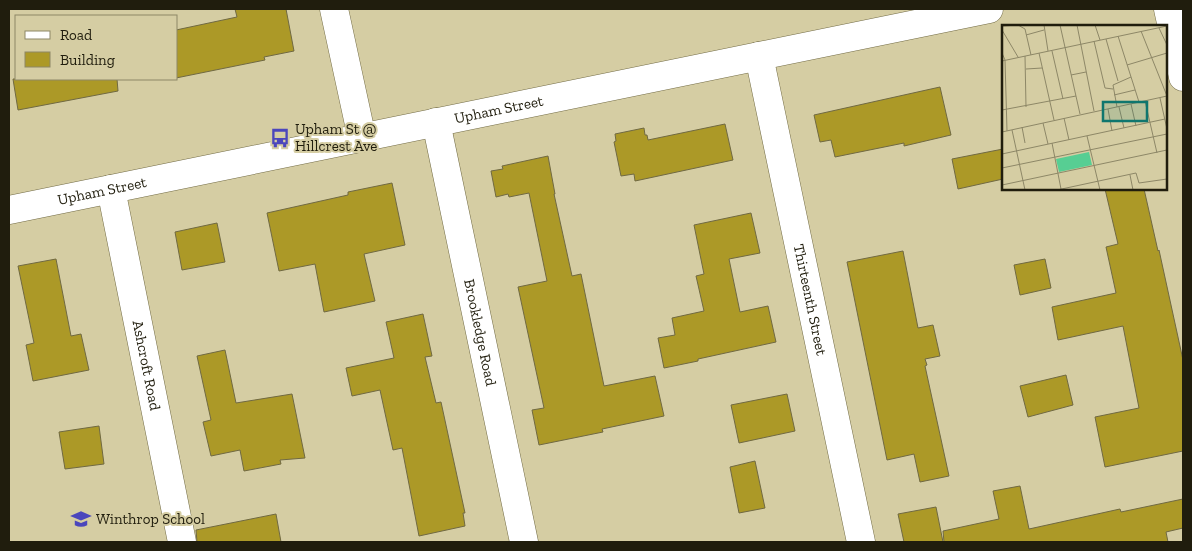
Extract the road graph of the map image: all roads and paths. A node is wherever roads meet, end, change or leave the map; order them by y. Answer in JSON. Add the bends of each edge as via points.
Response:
{"nodes":[{"id":1,"x":334,"y":9,"type":"edge"},
{"id":2,"x":986,"y":9,"type":"edge"},
{"id":3,"x":1168,"y":9,"type":"edge"},
{"id":4,"x":759,"y":56,"type":"junction"},
{"id":5,"x":1183,"y":77,"type":"edge"},
{"id":6,"x":436,"y":122,"type":"junction"},
{"id":7,"x":362,"y":138,"type":"junction"},
{"id":8,"x":111,"y":189,"type":"junction"},
{"id":9,"x":9,"y":210,"type":"edge"},
{"id":10,"x":182,"y":542,"type":"edge"},
{"id":11,"x":524,"y":542,"type":"edge"},
{"id":12,"x":861,"y":542,"type":"edge"}],
"edges":[{"from":1,"to":7,"type":"street"},
{"from":2,"to":4,"type":"street","name":"Upham Street"},
{"from":3,"to":5,"type":"street"},
{"from":4,"to":6,"type":"street","name":"Upham Street"},
{"from":4,"to":12,"type":"street","name":"Thirteenth Street"},
{"from":6,"to":7,"type":"street","name":"Upham Street"},
{"from":6,"to":11,"type":"street","name":"Brookledge Road"},
{"from":7,"to":8,"type":"street","name":"Upham Street"},
{"from":8,"to":9,"type":"street","name":"Upham Street"},
{"from":8,"to":10,"type":"street","name":"Ashcroft Road"}]}
